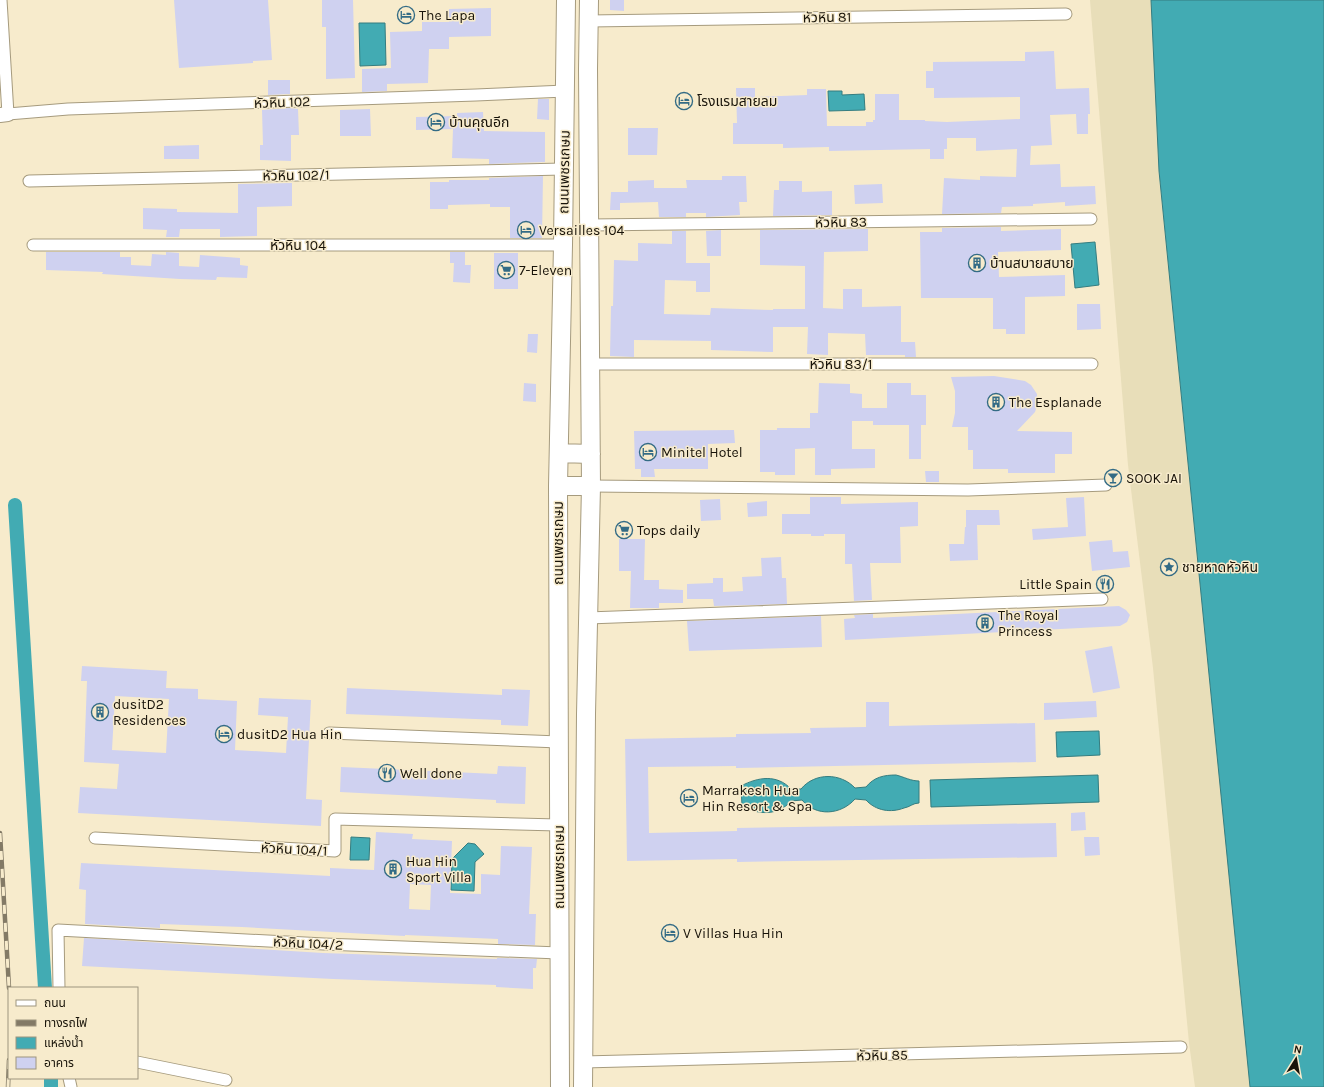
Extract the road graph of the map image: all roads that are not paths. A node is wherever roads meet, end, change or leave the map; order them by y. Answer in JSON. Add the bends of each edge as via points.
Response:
{"nodes":[{"id":1,"x":1,"y":0,"type":"edge"},
{"id":2,"x":566,"y":0,"type":"edge"},
{"id":3,"x":589,"y":0,"type":"edge"},
{"id":4,"x":1066,"y":14,"type":"dead end"},
{"id":5,"x":589,"y":21,"type":"junction"},
{"id":6,"x":565,"y":91,"type":"junction"},
{"id":7,"x":4,"y":115,"type":"edge"},
{"id":8,"x":563,"y":169,"type":"junction"},
{"id":9,"x":29,"y":181,"type":"dead end"},
{"id":10,"x":1091,"y":219,"type":"dead end"},
{"id":11,"x":590,"y":226,"type":"junction"},
{"id":12,"x":33,"y":245,"type":"dead end"},
{"id":13,"x":563,"y":246,"type":"junction"},
{"id":14,"x":591,"y":364,"type":"junction"},
{"id":15,"x":1092,"y":364,"type":"dead end"},
{"id":16,"x":559,"y":453,"type":"junction"},
{"id":17,"x":591,"y":454,"type":"junction"},
{"id":18,"x":558,"y":486,"type":"junction"},
{"id":19,"x":591,"y":486,"type":"junction"},
{"id":20,"x":1106,"y":486,"type":"dead end"},
{"id":21,"x":1102,"y":599,"type":"dead end"},
{"id":22,"x":588,"y":618,"type":"junction"},
{"id":23,"x":329,"y":732,"type":"dead end"},
{"id":24,"x":559,"y":742,"type":"junction"},
{"id":25,"x":558,"y":825,"type":"junction"},
{"id":26,"x":96,"y":838,"type":"dead end"},
{"id":27,"x":559,"y":953,"type":"junction"},
{"id":28,"x":59,"y":987,"type":"edge"},
{"id":29,"x":1181,"y":1047,"type":"dead end"},
{"id":30,"x":138,"y":1062,"type":"edge"},
{"id":31,"x":583,"y":1062,"type":"junction"},
{"id":32,"x":226,"y":1080,"type":"dead end"},
{"id":33,"x":560,"y":1087,"type":"edge"},
{"id":34,"x":583,"y":1087,"type":"edge"}],
"edges":[{"from":1,"to":7,"type":"street"},
{"from":2,"to":6,"type":"main road","name":"ถนนเพชรเกษม"},
{"from":3,"to":5,"type":"main road","name":"ถนนเพชรเกษม"},
{"from":4,"to":5,"type":"street","name":"หัวหิน 81"},
{"from":5,"to":11,"type":"main road","name":"ถนนเพชรเกษม"},
{"from":6,"to":7,"type":"street","name":"หัวหิน 102","via":[[68,109]]},
{"from":6,"to":8,"type":"main road","name":"ถนนเพชรเกษม"},
{"from":8,"to":9,"type":"street","name":"หัวหิน 102/1"},
{"from":8,"to":13,"type":"main road","name":"ถนนเพชรเกษม"},
{"from":10,"to":11,"type":"street","name":"หัวหิน 83"},
{"from":11,"to":14,"type":"main road","name":"ถนนเพชรเกษม"},
{"from":12,"to":13,"type":"street","name":"หัวหิน 104"},
{"from":13,"to":16,"type":"main road","name":"ถนนเพชรเกษม"},
{"from":14,"to":15,"type":"street","name":"หัวหิน 83/1"},
{"from":14,"to":17,"type":"main road","name":"ถนนเพชรเกษม"},
{"from":16,"to":17,"type":"main road"},
{"from":16,"to":18,"type":"main road","name":"ถนนเพชรเกษม"},
{"from":17,"to":19,"type":"main road","name":"ถนนเพชรเกษม"},
{"from":18,"to":19,"type":"main road"},
{"from":18,"to":24,"type":"main road","name":"ถนนเพชรเกษม"},
{"from":19,"to":20,"type":"street","via":[[968,490]]},
{"from":19,"to":22,"type":"main road","name":"ถนนเพชรเกษม"},
{"from":21,"to":22,"type":"street"},
{"from":22,"to":31,"type":"main road","name":"ถนนเพชรเกษม"},
{"from":23,"to":24,"type":"street"},
{"from":24,"to":25,"type":"main road","name":"ถนนเพชรเกษม"},
{"from":25,"to":26,"type":"street","name":"หัวหิน 104/1","via":[[335,819],[335,851]]},
{"from":25,"to":27,"type":"main road","name":"ถนนเพชรเกษม"},
{"from":27,"to":28,"type":"street","name":"หัวหิน 104/2","via":[[58,930]]},
{"from":27,"to":33,"type":"main road","name":"ถนนเพชรเกษม"},
{"from":29,"to":31,"type":"street","name":"หัวหิน 85"},
{"from":30,"to":32,"type":"street"},
{"from":31,"to":34,"type":"main road","name":"ถนนเพชรเกษม"}]}
